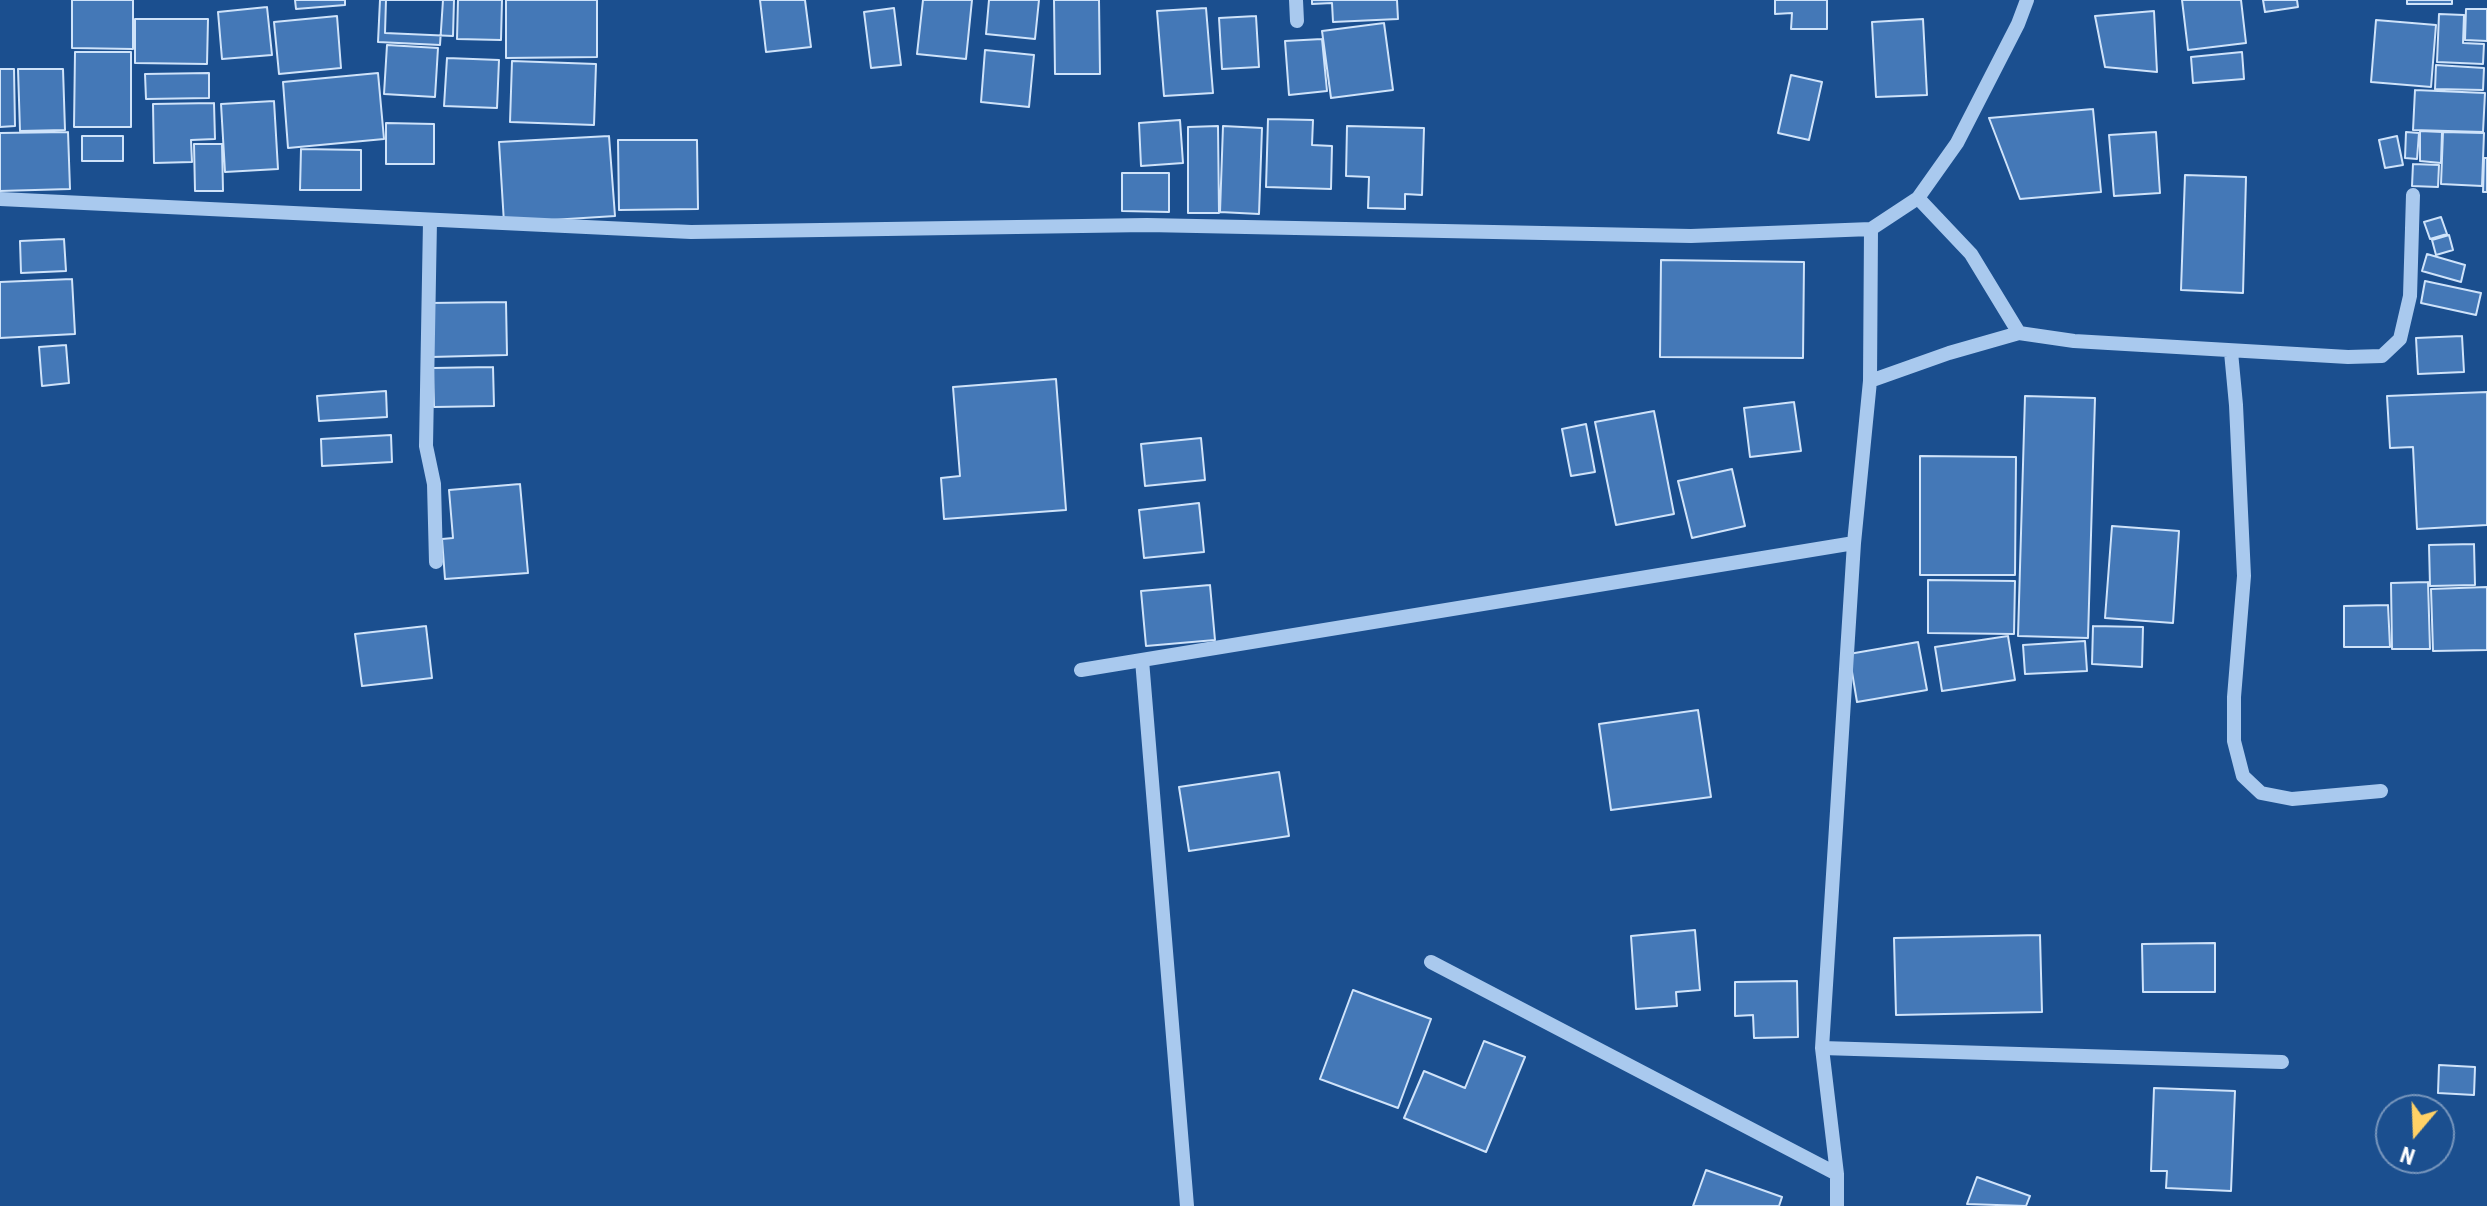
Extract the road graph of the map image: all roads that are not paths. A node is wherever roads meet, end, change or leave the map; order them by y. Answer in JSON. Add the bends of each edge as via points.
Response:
{"nodes":[{"id":1,"x":1296,"y":0,"type":"edge"},
{"id":2,"x":2027,"y":0,"type":"edge"},
{"id":3,"x":1297,"y":21,"type":"dead end"},
{"id":4,"x":2413,"y":195,"type":"dead end"},
{"id":5,"x":1918,"y":198,"type":"junction"},
{"id":6,"x":0,"y":199,"type":"edge"},
{"id":7,"x":430,"y":221,"type":"junction"},
{"id":8,"x":1871,"y":229,"type":"junction"},
{"id":9,"x":2019,"y":333,"type":"junction"},
{"id":10,"x":2231,"y":352,"type":"junction"},
{"id":11,"x":1870,"y":381,"type":"junction"},
{"id":12,"x":1854,"y":543,"type":"junction"},
{"id":13,"x":436,"y":562,"type":"dead end"},
{"id":14,"x":1142,"y":660,"type":"junction"},
{"id":15,"x":1081,"y":670,"type":"dead end"},
{"id":16,"x":2381,"y":791,"type":"dead end"},
{"id":17,"x":1431,"y":962,"type":"dead end"},
{"id":18,"x":1822,"y":1048,"type":"junction"},
{"id":19,"x":2282,"y":1062,"type":"dead end"},
{"id":20,"x":1837,"y":1174,"type":"junction"},
{"id":21,"x":1187,"y":1206,"type":"edge"},
{"id":22,"x":1837,"y":1206,"type":"edge"}],
"edges":[{"from":1,"to":3,"type":"street"},
{"from":2,"to":5,"type":"street","via":[[1957,143]]},
{"from":4,"to":10,"type":"street","via":[[2410,296],[2400,339],[2382,356]]},
{"from":5,"to":8,"type":"street"},
{"from":5,"to":9,"type":"street","via":[[1971,254]]},
{"from":6,"to":7,"type":"street"},
{"from":7,"to":8,"type":"street","via":[[691,232],[1147,225],[1691,236]]},
{"from":7,"to":13,"type":"street","via":[[426,446],[434,484]]},
{"from":8,"to":11,"type":"street"},
{"from":9,"to":10,"type":"street"},
{"from":9,"to":11,"type":"street"},
{"from":10,"to":16,"type":"street","via":[[2244,576],[2234,741],[2243,776],[2261,793],[2292,799]]},
{"from":11,"to":12,"type":"street"},
{"from":12,"to":14,"type":"street"},
{"from":12,"to":18,"type":"street"},
{"from":14,"to":15,"type":"street"},
{"from":14,"to":21,"type":"street"},
{"from":17,"to":20,"type":"street"},
{"from":18,"to":19,"type":"street"},
{"from":18,"to":20,"type":"street"},
{"from":20,"to":22,"type":"street"}]}
